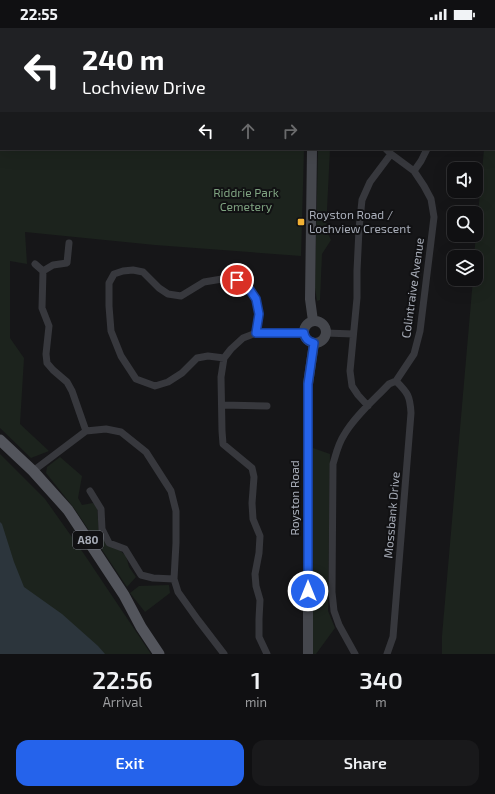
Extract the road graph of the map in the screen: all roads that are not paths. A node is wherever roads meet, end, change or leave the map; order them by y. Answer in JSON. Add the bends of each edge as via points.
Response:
{"nodes":[{"id":1,"x":312,"y":150,"type":"edge"},
{"id":2,"x":426,"y":150,"type":"edge"},
{"id":3,"x":388,"y":152,"type":"edge"},
{"id":4,"x":414,"y":171,"type":"junction"},
{"id":5,"x":69,"y":243,"type":"dead end"},
{"id":6,"x":35,"y":264,"type":"dead end"},
{"id":7,"x":43,"y":271,"type":"junction"},
{"id":8,"x":313,"y":321,"type":"junction"},
{"id":9,"x":256,"y":333,"type":"junction"},
{"id":10,"x":304,"y":333,"type":"junction"},
{"id":11,"x":326,"y":333,"type":"junction"},
{"id":12,"x":353,"y":334,"type":"junction"},
{"id":13,"x":314,"y":343,"type":"junction"},
{"id":14,"x":224,"y":358,"type":"junction"},
{"id":15,"x":396,"y":381,"type":"junction"},
{"id":16,"x":222,"y":405,"type":"junction"},
{"id":17,"x":267,"y":406,"type":"dead end"},
{"id":18,"x":368,"y":406,"type":"junction"},
{"id":19,"x":86,"y":431,"type":"junction"},
{"id":20,"x":0,"y":440,"type":"edge"},
{"id":21,"x":33,"y":471,"type":"junction"},
{"id":22,"x":90,"y":491,"type":"dead end"},
{"id":23,"x":174,"y":579,"type":"junction"},
{"id":24,"x":159,"y":654,"type":"edge"},
{"id":25,"x":224,"y":654,"type":"edge"},
{"id":26,"x":267,"y":654,"type":"edge"},
{"id":27,"x":308,"y":654,"type":"edge"},
{"id":28,"x":355,"y":654,"type":"edge"},
{"id":29,"x":387,"y":654,"type":"edge"}],
"edges":[{"from":1,"to":8,"type":"street","via":[[310,299]]},
{"from":2,"to":4,"type":"street"},
{"from":3,"to":4,"type":"street","name":"Colintraive Avenue"},
{"from":3,"to":12,"type":"street","via":[[362,200]]},
{"from":4,"to":15,"type":"street","name":"Colintraive Avenue","via":[[431,199],[434,217],[420,331],[414,354]]},
{"from":5,"to":7,"type":"street","via":[[67,263],[53,265]]},
{"from":6,"to":7,"type":"street"},
{"from":7,"to":19,"type":"street","via":[[42,308],[49,326],[47,363],[67,382]]},
{"from":8,"to":10,"type":"street","via":[[305,327]]},
{"from":8,"to":11,"type":"street","via":[[323,325]]},
{"from":9,"to":10,"type":"street"},
{"from":9,"to":14,"type":"street","via":[[243,338]]},
{"from":9,"to":14,"type":"street","via":[[259,314],[256,299],[250,290],[237,280],[204,282],[181,296],[168,294],[143,272],[123,270],[114,274],[109,283],[110,331],[121,356],[136,379],[155,386],[168,382],[182,373],[196,358]]},
{"from":10,"to":13,"type":"street","via":[[307,340]]},
{"from":11,"to":12,"type":"street"},
{"from":11,"to":13,"type":"street","via":[[322,341]]},
{"from":12,"to":18,"type":"street","via":[[350,371],[352,386]]},
{"from":13,"to":27,"type":"street","name":"Royston Road","via":[[308,384]]},
{"from":14,"to":16,"type":"street","via":[[221,378]]},
{"from":15,"to":18,"type":"street","name":"Colintraive Avenue","via":[[389,384]]},
{"from":15,"to":29,"type":"street","name":"Mossbank Drive","via":[[406,391],[412,413],[393,637]]},
{"from":16,"to":17,"type":"street"},
{"from":16,"to":26,"type":"street","via":[[223,444],[252,468],[254,477],[253,520],[260,536],[255,574],[260,600],[259,636]]},
{"from":18,"to":28,"type":"street","name":"Colintraive Avenue","via":[[349,426],[337,449],[333,464],[334,611]]},
{"from":19,"to":21,"type":"street"},
{"from":19,"to":23,"type":"street","via":[[106,429],[122,432],[146,452],[171,491],[176,511]]},
{"from":20,"to":21,"type":"main road","number":"A80"},
{"from":21,"to":24,"type":"main road","number":"A80","via":[[68,510]]},
{"from":22,"to":23,"type":"street","via":[[101,509],[102,529],[109,543],[125,549],[141,575]]},
{"from":23,"to":25,"type":"street","via":[[178,592]]}]}
